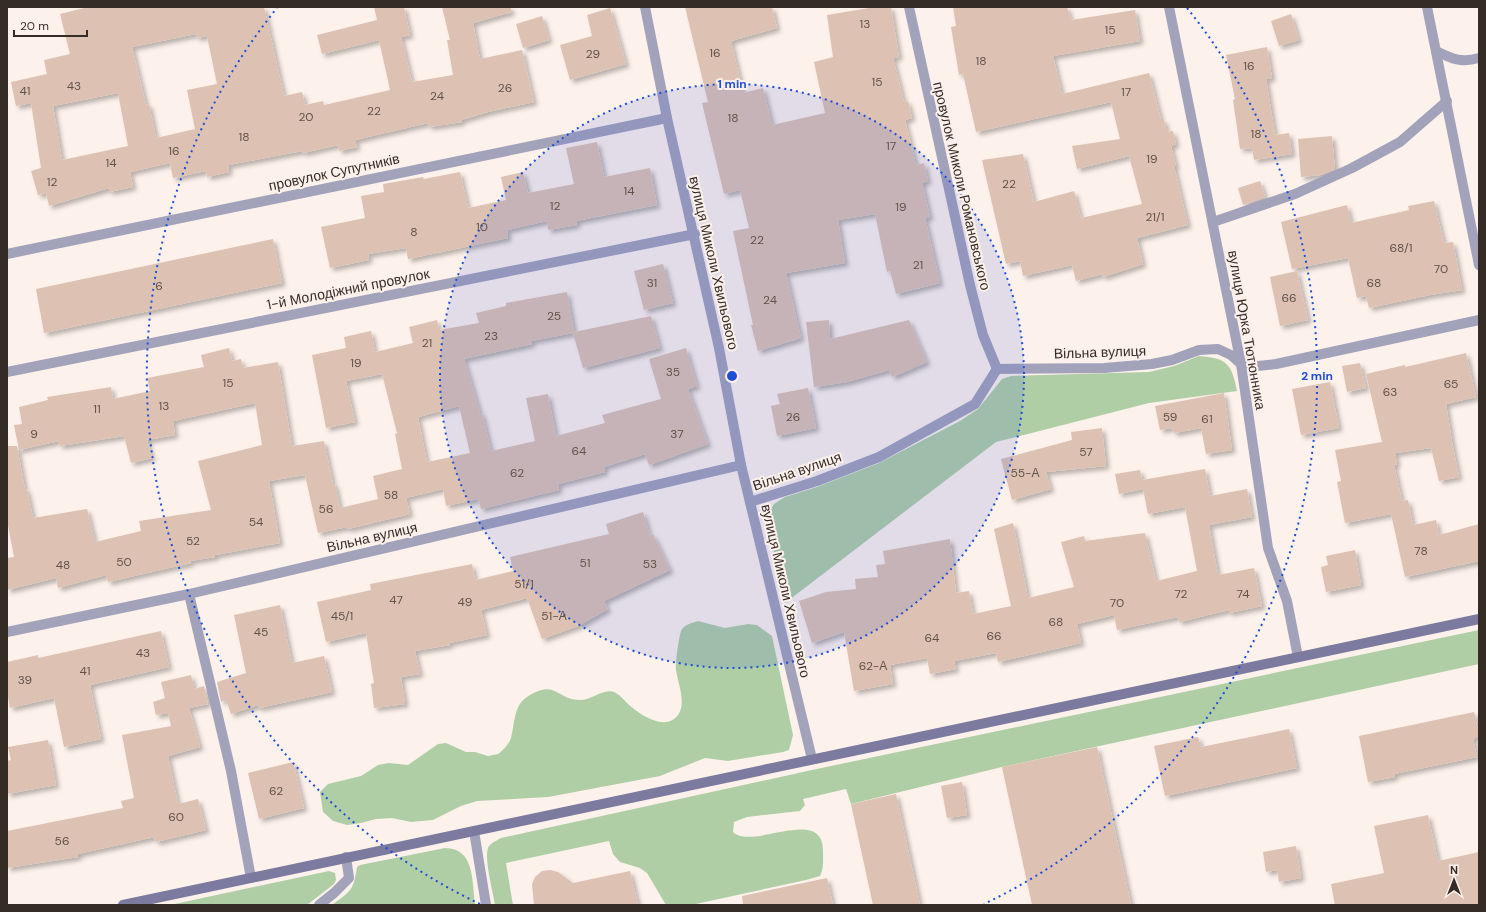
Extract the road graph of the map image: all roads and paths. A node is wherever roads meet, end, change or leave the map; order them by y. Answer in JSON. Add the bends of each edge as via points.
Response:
{"nodes":[{"id":1,"x":645,"y":7,"type":"edge"},
{"id":2,"x":908,"y":7,"type":"edge"},
{"id":3,"x":1169,"y":7,"type":"edge"},
{"id":4,"x":1427,"y":7,"type":"edge"},
{"id":5,"x":1436,"y":51,"type":"junction"},
{"id":6,"x":1479,"y":58,"type":"edge"},
{"id":7,"x":1447,"y":101,"type":"junction"},
{"id":8,"x":666,"y":118,"type":"junction"},
{"id":9,"x":1213,"y":222,"type":"junction"},
{"id":10,"x":695,"y":234,"type":"junction"},
{"id":11,"x":7,"y":254,"type":"edge"},
{"id":12,"x":1479,"y":265,"type":"edge"},
{"id":13,"x":1479,"y":320,"type":"edge"},
{"id":14,"x":1241,"y":364,"type":"junction"},
{"id":15,"x":997,"y":369,"type":"junction"},
{"id":16,"x":7,"y":372,"type":"edge"},
{"id":17,"x":741,"y":465,"type":"junction"},
{"id":18,"x":750,"y":502,"type":"junction"},
{"id":19,"x":189,"y":594,"type":"junction"},
{"id":20,"x":1479,"y":619,"type":"edge"},
{"id":21,"x":7,"y":632,"type":"edge"},
{"id":22,"x":1298,"y":657,"type":"junction"},
{"id":23,"x":812,"y":759,"type":"junction"},
{"id":24,"x":474,"y":831,"type":"junction"},
{"id":25,"x":346,"y":857,"type":"junction"},
{"id":26,"x":251,"y":878,"type":"junction"},
{"id":27,"x":123,"y":905,"type":"edge"},
{"id":28,"x":319,"y":905,"type":"edge"},
{"id":29,"x":486,"y":905,"type":"edge"}],
"edges":[{"from":1,"to":8,"type":"street","name":"вулиця Миколи Хвильового"},
{"from":2,"to":15,"type":"street","name":"провулок Миколи Романовського","via":[[970,285],[983,335]]},
{"from":3,"to":9,"type":"street","name":"вулиця Юрка Тютюнника"},
{"from":4,"to":5,"type":"street"},
{"from":5,"to":6,"type":"street","via":[[1467,62]]},
{"from":5,"to":7,"type":"street"},
{"from":7,"to":9,"type":"street","via":[[1400,142],[1352,168],[1295,194]]},
{"from":7,"to":12,"type":"street"},
{"from":8,"to":10,"type":"street","name":"вулиця Миколи Хвильового"},
{"from":8,"to":11,"type":"street","name":"провулок Супутників"},
{"from":9,"to":14,"type":"street","name":"вулиця Юрка Тютюнника","via":[[1233,334]]},
{"from":10,"to":16,"type":"street","name":"1-й Молодіжний провулок"},
{"from":10,"to":17,"type":"street","name":"вулиця Миколи Хвильового"},
{"from":13,"to":14,"type":"street","via":[[1276,364]]},
{"from":14,"to":15,"type":"street","name":"Вільна вулиця","via":[[1232,355],[1218,349],[1199,350],[1152,364],[1104,368]]},
{"from":14,"to":22,"type":"street","name":"вулиця Юрка Тютюнника","via":[[1268,548],[1287,601]]},
{"from":15,"to":18,"type":"street","name":"Вільна вулиця","via":[[975,404],[885,453],[817,481]]},
{"from":17,"to":18,"type":"street","name":"вулиця Миколи Хвильового"},
{"from":17,"to":19,"type":"street","name":"Вільна вулиця"},
{"from":18,"to":23,"type":"street","name":"вулиця Миколи Хвильового"},
{"from":19,"to":21,"type":"street","name":"Вільна вулиця"},
{"from":19,"to":26,"type":"street","via":[[231,771]]},
{"from":20,"to":22,"type":"street"},
{"from":22,"to":23,"type":"street"},
{"from":23,"to":24,"type":"street"},
{"from":24,"to":25,"type":"street"},
{"from":24,"to":29,"type":"street"},
{"from":25,"to":26,"type":"street"},
{"from":25,"to":28,"type":"street","via":[[349,878]]},
{"from":26,"to":27,"type":"street"}]}
